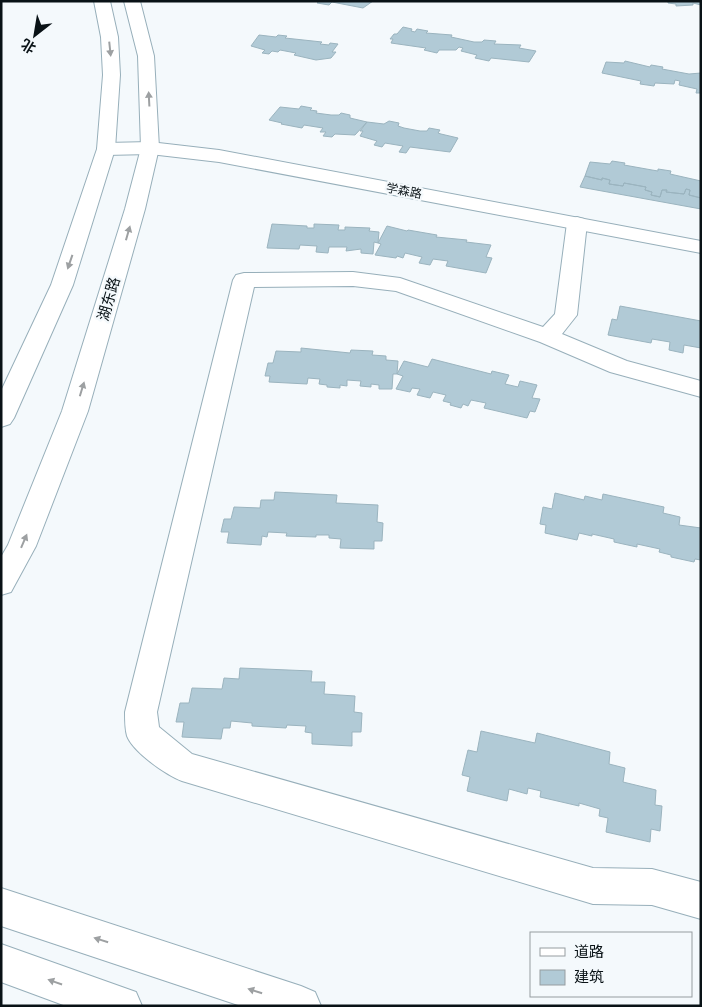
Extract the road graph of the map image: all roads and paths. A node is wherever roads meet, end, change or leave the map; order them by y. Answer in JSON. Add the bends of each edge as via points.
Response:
{"nodes":[{"id":1,"x":102,"y":1,"type":"edge"},
{"id":2,"x":132,"y":1,"type":"edge"},
{"id":3,"x":150,"y":148,"type":"junction"},
{"id":4,"x":106,"y":149,"type":"junction"},
{"id":5,"x":577,"y":223,"type":"junction"},
{"id":6,"x":701,"y":246,"type":"edge"},
{"id":7,"x":548,"y":337,"type":"junction"},
{"id":8,"x":701,"y":389,"type":"edge"},
{"id":9,"x":1,"y":418,"type":"edge"},
{"id":10,"x":1,"y":584,"type":"edge"},
{"id":11,"x":701,"y":900,"type":"edge"},
{"id":12,"x":1,"y":907,"type":"edge"},
{"id":13,"x":1,"y":963,"type":"edge"},
{"id":14,"x":111,"y":1002,"type":"edge"},
{"id":15,"x":302,"y":1006,"type":"edge"}],
"edges":[{"from":1,"to":4,"type":"main road","one_way":true,"via":[[108,21],[112,66]]},
{"from":3,"to":2,"type":"main road","name":"湖东路","one_way":true,"via":[[146,56]]},
{"from":3,"to":4,"type":"main road","name":"学森路"},
{"from":3,"to":5,"type":"main road","name":"学森路","via":[[219,156]]},
{"from":10,"to":3,"type":"main road","name":"湖东路","one_way":true,"via":[[22,546],[75,411]]},
{"from":4,"to":9,"type":"main road","one_way":true,"via":[[62,285]]},
{"from":5,"to":6,"type":"main road","name":"学森路"},
{"from":5,"to":7,"type":"main road","via":[[566,316]]},
{"from":7,"to":8,"type":"main road","via":[[619,367]]},
{"from":7,"to":11,"type":"main road","via":[[400,285],[353,279],[244,280],[141,712],[143,734],[182,766],[593,886],[652,888]]},
{"from":15,"to":12,"type":"main road","one_way":true},
{"from":14,"to":13,"type":"main road","one_way":true}]}
